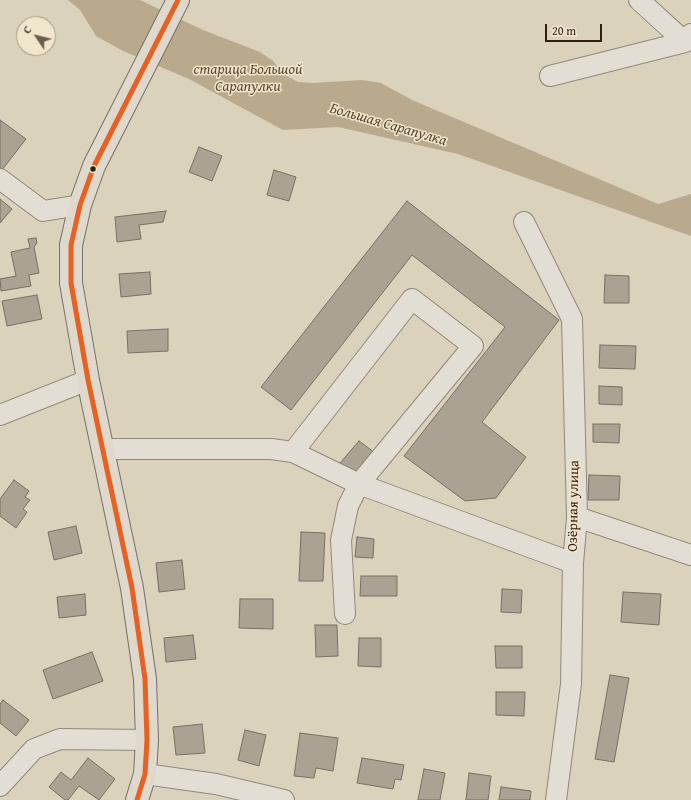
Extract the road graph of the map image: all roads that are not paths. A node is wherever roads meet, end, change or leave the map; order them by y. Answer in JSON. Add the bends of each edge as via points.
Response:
{"nodes":[{"id":1,"x":178,"y":0,"type":"edge"},
{"id":2,"x":639,"y":0,"type":"edge"},
{"id":3,"x":688,"y":38,"type":"edge"},
{"id":4,"x":550,"y":76,"type":"dead end"},
{"id":5,"x":0,"y":179,"type":"edge"},
{"id":6,"x":80,"y":205,"type":"junction"},
{"id":7,"x":524,"y":222,"type":"dead end"},
{"id":8,"x":88,"y":380,"type":"junction"},
{"id":9,"x":0,"y":414,"type":"edge"},
{"id":10,"x":103,"y":449,"type":"junction"},
{"id":11,"x":293,"y":452,"type":"junction"},
{"id":12,"x":359,"y":484,"type":"junction"},
{"id":13,"x":577,"y":517,"type":"junction"},
{"id":14,"x":691,"y":555,"type":"edge"},
{"id":15,"x":573,"y":564,"type":"junction"},
{"id":16,"x":346,"y":614,"type":"dead end"},
{"id":17,"x":146,"y":740,"type":"junction"},
{"id":18,"x":145,"y":774,"type":"junction"},
{"id":19,"x":0,"y":786,"type":"edge"},
{"id":20,"x":137,"y":800,"type":"edge"},
{"id":21,"x":284,"y":800,"type":"edge"},
{"id":22,"x":556,"y":800,"type":"edge"}],
"edges":[{"from":1,"to":6,"type":"main road","via":[[94,166]]},
{"from":2,"to":3,"type":"street"},
{"from":3,"to":4,"type":"street"},
{"from":5,"to":6,"type":"street","via":[[43,211]]},
{"from":6,"to":8,"type":"main road","via":[[71,245],[71,283]]},
{"from":7,"to":13,"type":"street","name":"Озёрная улица","via":[[572,319]]},
{"from":8,"to":9,"type":"street"},
{"from":8,"to":10,"type":"main road"},
{"from":10,"to":11,"type":"street","via":[[271,449]]},
{"from":10,"to":17,"type":"main road","via":[[132,588],[145,679]]},
{"from":11,"to":12,"type":"street"},
{"from":11,"to":12,"type":"street","via":[[412,299],[473,346]]},
{"from":12,"to":15,"type":"street"},
{"from":12,"to":16,"type":"street","via":[[348,506],[341,540]]},
{"from":13,"to":14,"type":"street"},
{"from":13,"to":15,"type":"street","name":"Озёрная улица"},
{"from":15,"to":22,"type":"street","name":"Озёрная улица","via":[[571,684]]},
{"from":17,"to":18,"type":"main road"},
{"from":17,"to":19,"type":"street","via":[[60,739],[34,749]]},
{"from":18,"to":20,"type":"main road"},
{"from":18,"to":21,"type":"street","via":[[216,784]]}]}
